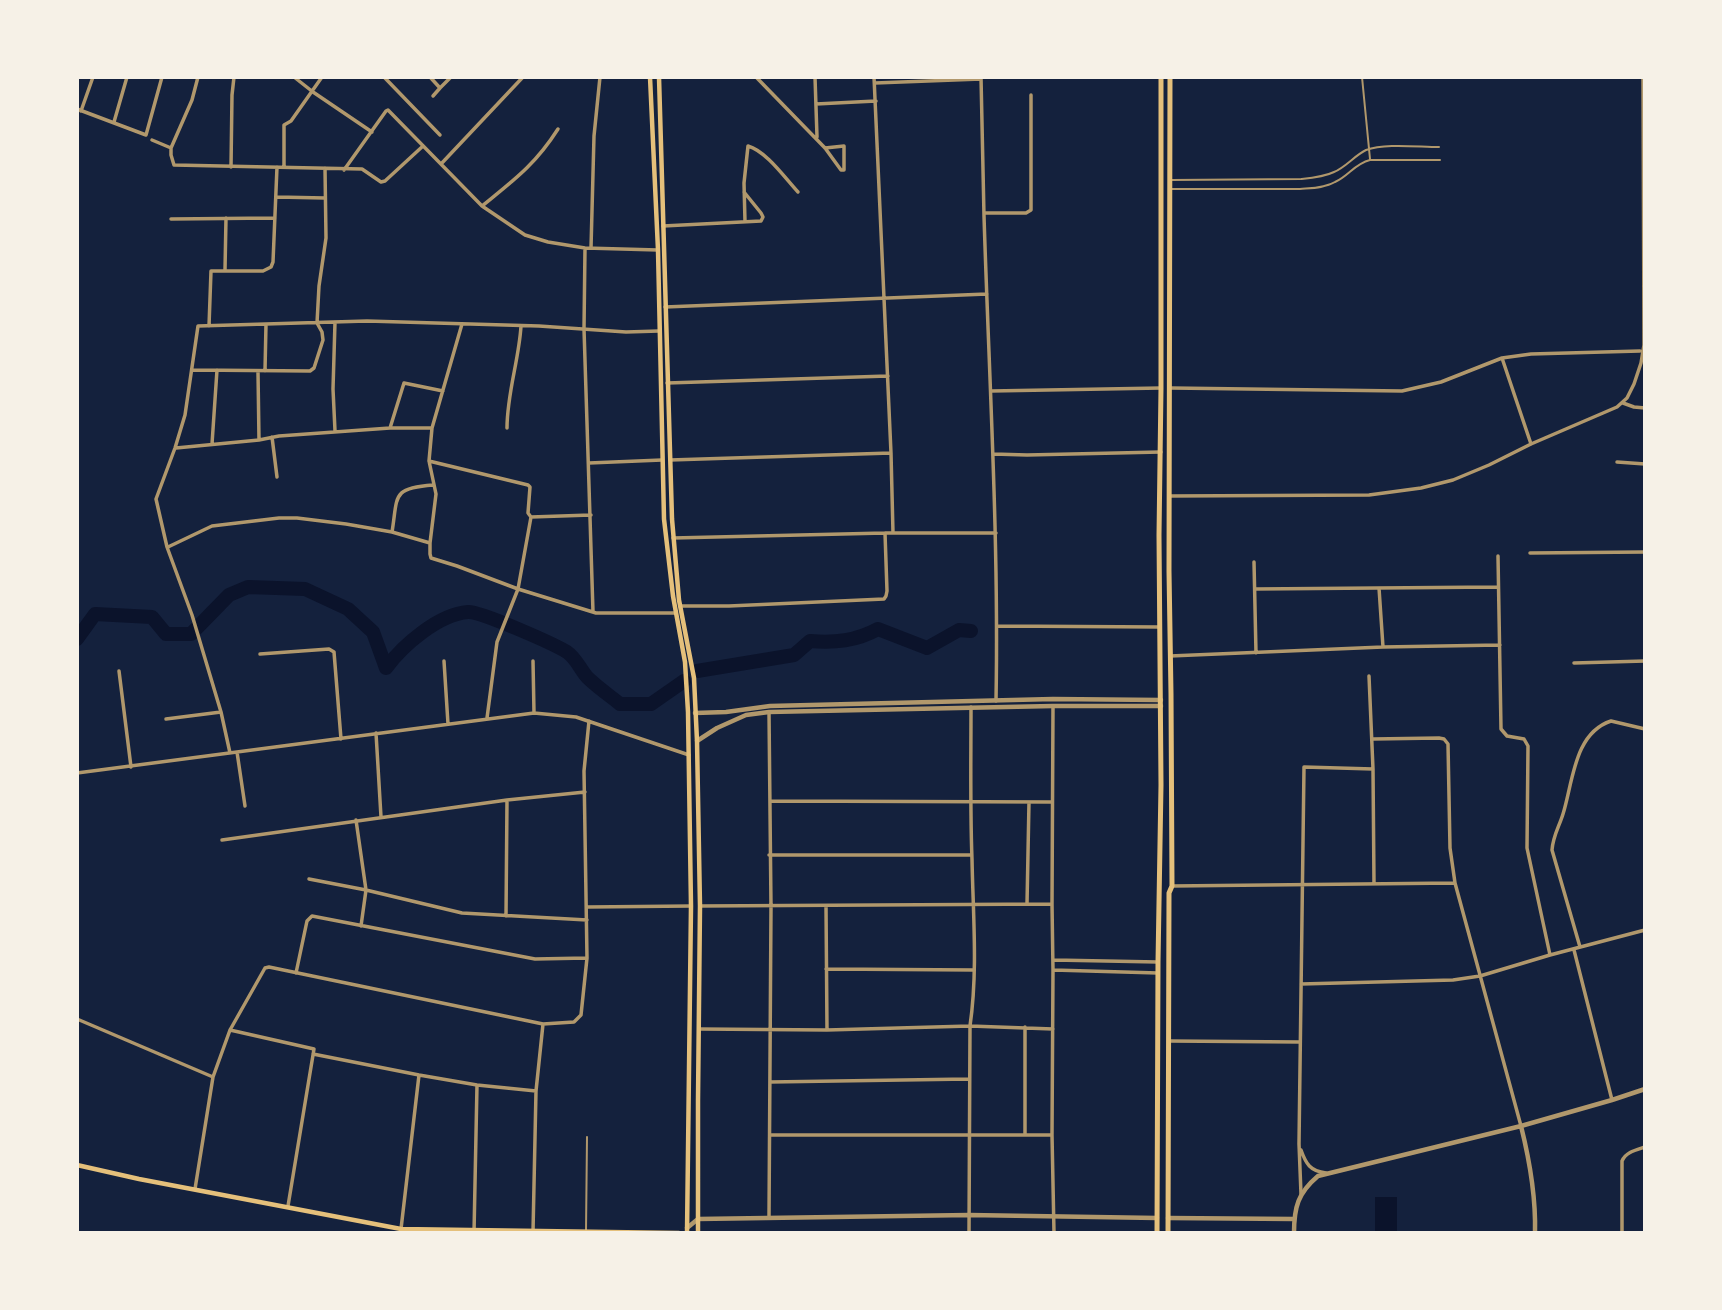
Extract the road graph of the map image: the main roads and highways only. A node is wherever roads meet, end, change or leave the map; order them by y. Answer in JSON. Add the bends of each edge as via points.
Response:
{"nodes":[{"id":1,"x":650,"y":77,"type":"edge"},
{"id":2,"x":659,"y":77,"type":"edge"},
{"id":3,"x":1161,"y":77,"type":"edge"},
{"id":4,"x":1170,"y":77,"type":"edge"},
{"id":5,"x":661,"y":408,"type":"junction"},
{"id":6,"x":668,"y":408,"type":"junction"},
{"id":7,"x":1160,"y":522,"type":"junction"},
{"id":8,"x":1169,"y":522,"type":"junction"},
{"id":9,"x":1169,"y":571,"type":"junction"},
{"id":10,"x":1160,"y":572,"type":"junction"},
{"id":11,"x":1161,"y":785,"type":"junction"},
{"id":12,"x":1172,"y":786,"type":"junction"},
{"id":13,"x":1170,"y":890,"type":"junction"},
{"id":14,"x":1158,"y":893,"type":"junction"},
{"id":15,"x":691,"y":969,"type":"junction"},
{"id":16,"x":699,"y":969,"type":"junction"},
{"id":17,"x":691,"y":1003,"type":"junction"},
{"id":18,"x":699,"y":1003,"type":"junction"},
{"id":19,"x":689,"y":1100,"type":"junction"},
{"id":20,"x":698,"y":1100,"type":"junction"},
{"id":21,"x":689,"y":1132,"type":"junction"},
{"id":22,"x":698,"y":1132,"type":"junction"},
{"id":23,"x":77,"y":1166,"type":"edge"},
{"id":24,"x":687,"y":1230,"type":"edge"},
{"id":25,"x":474,"y":1232,"type":"edge"},
{"id":26,"x":533,"y":1232,"type":"edge"},
{"id":27,"x":586,"y":1232,"type":"edge"},
{"id":28,"x":679,"y":1233,"type":"edge"},
{"id":29,"x":698,"y":1233,"type":"edge"},
{"id":30,"x":1157,"y":1233,"type":"edge"},
{"id":31,"x":1168,"y":1233,"type":"edge"}],
"edges":[{"from":1,"to":5,"type":"main road"},
{"from":2,"to":6,"type":"main road"},
{"from":3,"to":7,"type":"highway"},
{"from":4,"to":8,"type":"highway"},
{"from":5,"to":6,"type":"main road"},
{"from":5,"to":15,"type":"main road","via":[[665,531],[687,684]]},
{"from":6,"to":16,"type":"main road","via":[[673,538],[694,678]]},
{"from":7,"to":8,"type":"highway"},
{"from":7,"to":10,"type":"highway"},
{"from":8,"to":9,"type":"highway"},
{"from":9,"to":10,"type":"highway"},
{"from":9,"to":12,"type":"highway"},
{"from":10,"to":11,"type":"highway"},
{"from":11,"to":12,"type":"highway"},
{"from":11,"to":14,"type":"highway"},
{"from":12,"to":13,"type":"highway"},
{"from":13,"to":14,"type":"highway"},
{"from":13,"to":31,"type":"highway"},
{"from":14,"to":30,"type":"highway"},
{"from":15,"to":16,"type":"main road"},
{"from":15,"to":17,"type":"main road"},
{"from":16,"to":18,"type":"main road"},
{"from":17,"to":18,"type":"main road"},
{"from":17,"to":19,"type":"main road"},
{"from":18,"to":20,"type":"main road"},
{"from":19,"to":20,"type":"main road"},
{"from":19,"to":21,"type":"main road"},
{"from":20,"to":22,"type":"main road"},
{"from":21,"to":22,"type":"main road"},
{"from":21,"to":24,"type":"main road"},
{"from":22,"to":29,"type":"main road"},
{"from":23,"to":25,"type":"main road","via":[[401,1229]]},
{"from":24,"to":28,"type":"main road"},
{"from":25,"to":26,"type":"main road"},
{"from":26,"to":27,"type":"main road"},
{"from":27,"to":28,"type":"main road"}]}
